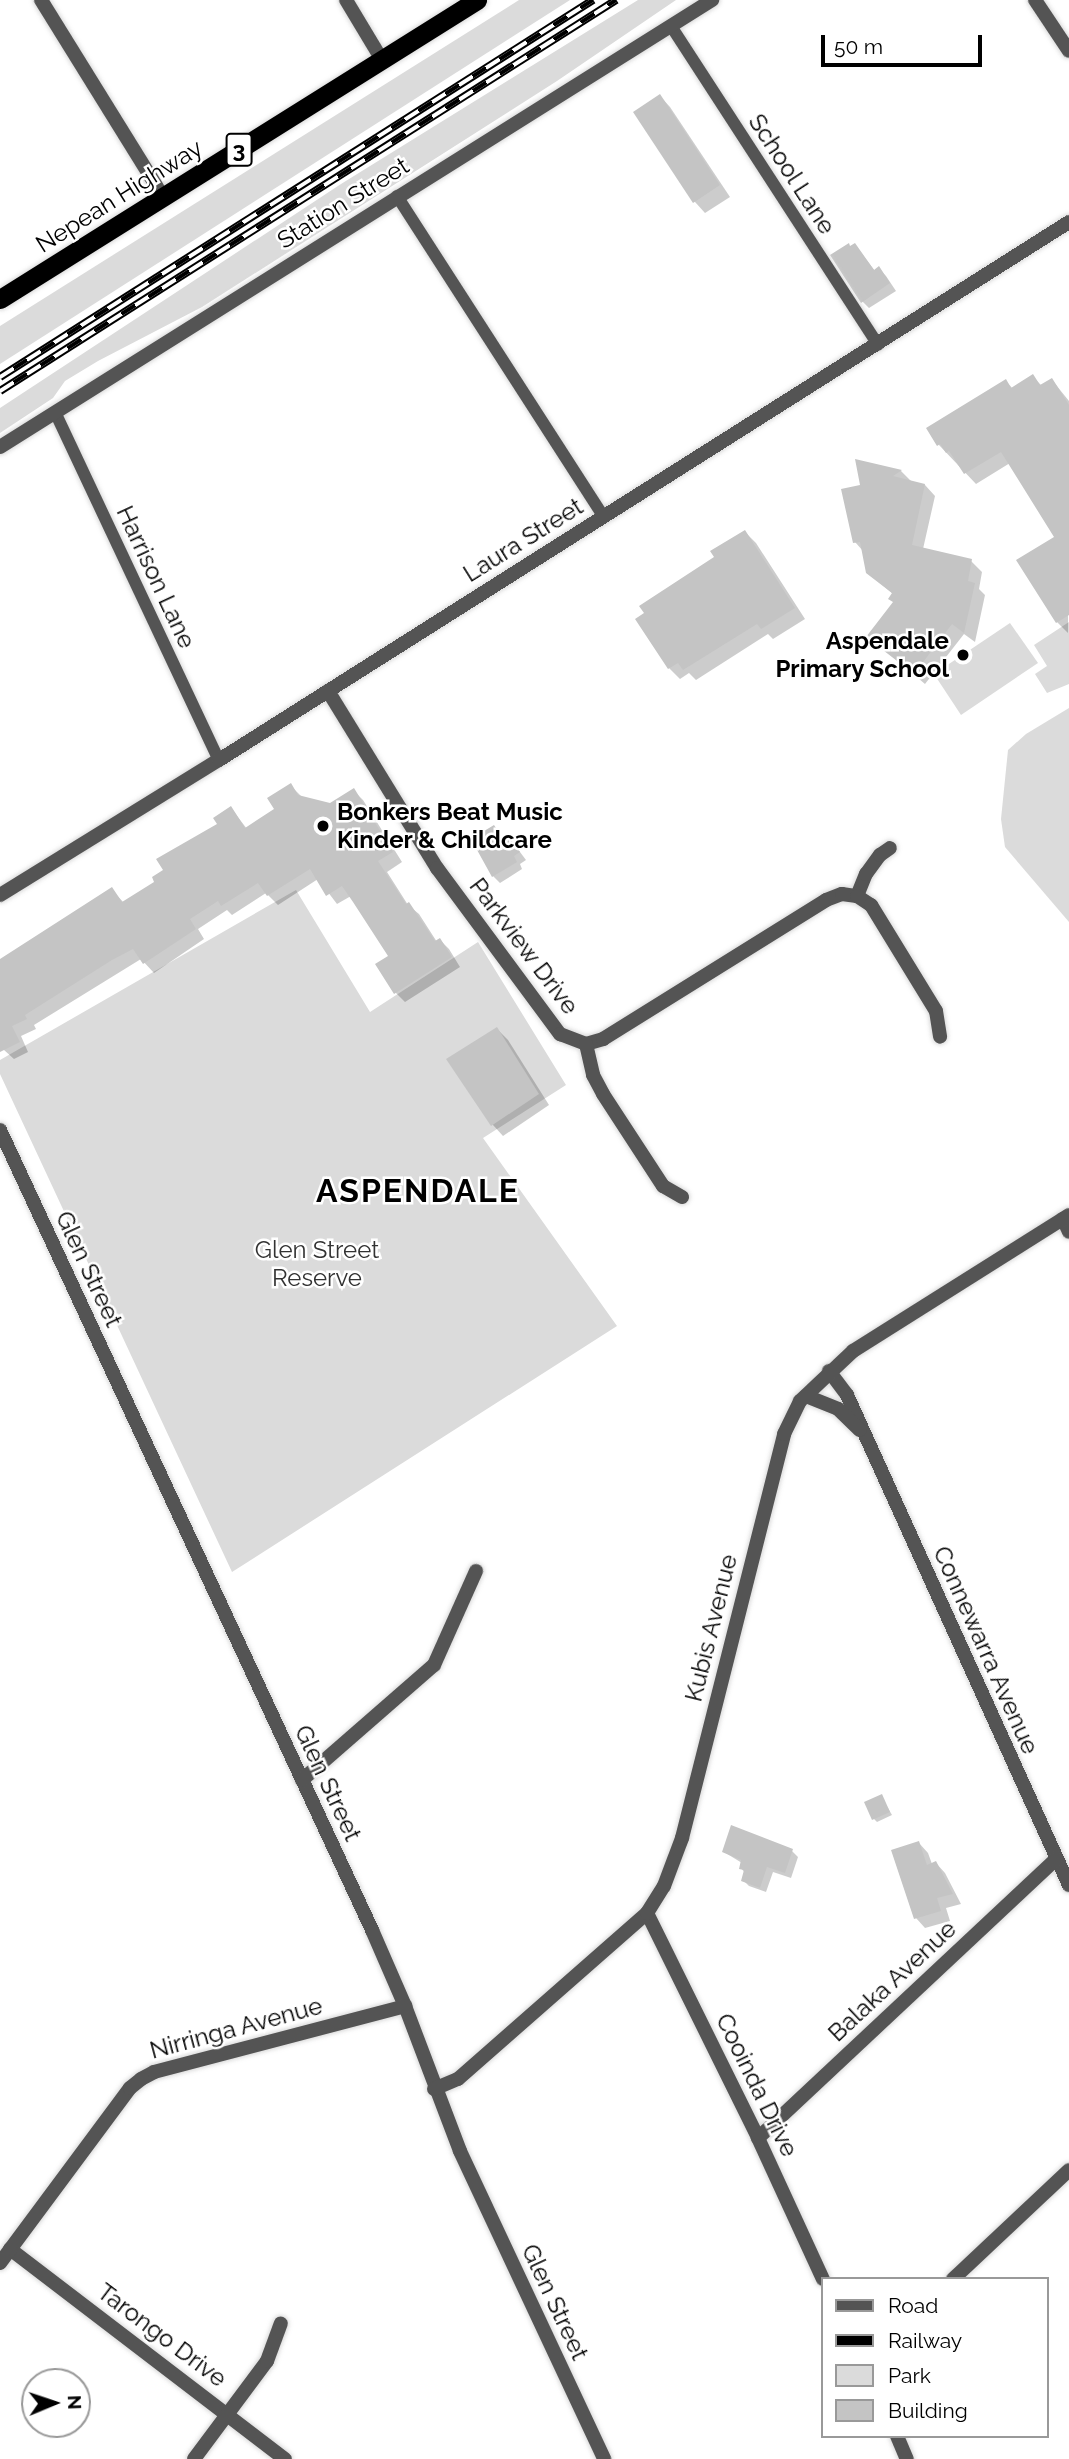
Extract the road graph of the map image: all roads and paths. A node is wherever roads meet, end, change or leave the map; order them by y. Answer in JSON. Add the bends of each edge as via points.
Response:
{"nodes":[{"id":1,"x":41,"y":0,"type":"edge"},
{"id":2,"x":346,"y":0,"type":"edge"},
{"id":3,"x":477,"y":0,"type":"edge"},
{"id":4,"x":712,"y":0,"type":"edge"},
{"id":5,"x":1035,"y":0,"type":"edge"},
{"id":6,"x":671,"y":26,"type":"junction"},
{"id":7,"x":1069,"y":51,"type":"edge"},
{"id":8,"x":382,"y":60,"type":"junction"},
{"id":9,"x":397,"y":196,"type":"junction"},
{"id":10,"x":163,"y":197,"type":"junction"},
{"id":11,"x":1069,"y":222,"type":"edge"},
{"id":12,"x":0,"y":299,"type":"edge"},
{"id":13,"x":878,"y":345,"type":"junction"},
{"id":14,"x":55,"y":412,"type":"junction"},
{"id":15,"x":0,"y":447,"type":"edge"},
{"id":16,"x":604,"y":517,"type":"junction"},
{"id":17,"x":328,"y":691,"type":"junction"},
{"id":18,"x":219,"y":760,"type":"junction"},
{"id":19,"x":890,"y":848,"type":"dead end"},
{"id":20,"x":0,"y":895,"type":"edge"},
{"id":21,"x":857,"y":896,"type":"junction"},
{"id":22,"x":940,"y":1037,"type":"dead end"},
{"id":23,"x":586,"y":1044,"type":"junction"},
{"id":24,"x":0,"y":1130,"type":"edge"},
{"id":25,"x":682,"y":1197,"type":"dead end"},
{"id":26,"x":1067,"y":1222,"type":"edge"},
{"id":27,"x":829,"y":1371,"type":"junction"},
{"id":28,"x":806,"y":1396,"type":"junction"},
{"id":29,"x":863,"y":1434,"type":"junction"},
{"id":30,"x":476,"y":1571,"type":"dead end"},
{"id":31,"x":302,"y":1780,"type":"junction"},
{"id":32,"x":1056,"y":1858,"type":"junction"},
{"id":33,"x":1069,"y":1885,"type":"edge"},
{"id":34,"x":647,"y":1913,"type":"junction"},
{"id":35,"x":405,"y":2007,"type":"junction"},
{"id":36,"x":434,"y":2090,"type":"junction"},
{"id":37,"x":758,"y":2138,"type":"junction"},
{"id":38,"x":1069,"y":2170,"type":"edge"},
{"id":39,"x":10,"y":2249,"type":"junction"},
{"id":40,"x":0,"y":2263,"type":"edge"},
{"id":41,"x":822,"y":2277,"type":"edge"},
{"id":42,"x":955,"y":2277,"type":"edge"},
{"id":43,"x":281,"y":2323,"type":"dead end"},
{"id":44,"x":228,"y":2414,"type":"junction"},
{"id":45,"x":898,"y":2438,"type":"edge"},
{"id":46,"x":194,"y":2459,"type":"edge"},
{"id":47,"x":285,"y":2459,"type":"edge"},
{"id":48,"x":604,"y":2459,"type":"edge"},
{"id":49,"x":907,"y":2459,"type":"edge"}],
"edges":[{"from":1,"to":10,"type":"street"},
{"from":2,"to":8,"type":"street"},
{"from":3,"to":8,"type":"highway","name":"Nepean Highway","number":"3"},
{"from":4,"to":6,"type":"street","name":"Station Street"},
{"from":5,"to":7,"type":"street"},
{"from":6,"to":9,"type":"street","name":"Station Street"},
{"from":6,"to":13,"type":"lane","name":"School Lane"},
{"from":8,"to":10,"type":"highway","name":"Nepean Highway","number":"3"},
{"from":9,"to":14,"type":"street","name":"Station Street"},
{"from":9,"to":16,"type":"lane"},
{"from":10,"to":12,"type":"highway","name":"Nepean Highway","number":"3"},
{"from":11,"to":13,"type":"street","name":"Laura Street"},
{"from":13,"to":16,"type":"street","name":"Laura Street"},
{"from":14,"to":15,"type":"street","name":"Station Street"},
{"from":14,"to":18,"type":"lane","name":"Harrison Lane"},
{"from":16,"to":17,"type":"street","name":"Laura Street"},
{"from":17,"to":18,"type":"street","name":"Laura Street"},
{"from":17,"to":23,"type":"street","name":"Parkview Drive","via":[[437,868],[560,1034]]},
{"from":18,"to":20,"type":"street","name":"Laura Street"},
{"from":19,"to":21,"type":"street","via":[[866,874]]},
{"from":21,"to":22,"type":"street","via":[[871,905],[936,1011]]},
{"from":21,"to":23,"type":"street","name":"Parkview Drive","via":[[842,894],[826,900],[603,1039]]},
{"from":23,"to":25,"type":"street","via":[[603,1094],[663,1186]]},
{"from":24,"to":31,"type":"street","name":"Glen Street"},
{"from":26,"to":27,"type":"street","name":"Kubis Avenue","via":[[853,1351]]},
{"from":27,"to":28,"type":"street","name":"Kubis Avenue"},
{"from":27,"to":29,"type":"street","name":"Connewarra Avenue","via":[[847,1395]]},
{"from":28,"to":29,"type":"street","name":"Connewarra Avenue","via":[[838,1409]]},
{"from":28,"to":34,"type":"street","name":"Kubis Avenue","via":[[784,1434],[682,1838],[664,1886]]},
{"from":29,"to":32,"type":"street","name":"Connewarra Avenue"},
{"from":30,"to":31,"type":"street","via":[[434,1665]]},
{"from":31,"to":35,"type":"street","name":"Glen Street"},
{"from":32,"to":33,"type":"street","name":"Connewarra Avenue"},
{"from":32,"to":37,"type":"street","name":"Balaka Avenue"},
{"from":34,"to":36,"type":"street","name":"Kubis Avenue","via":[[458,2079]]},
{"from":34,"to":37,"type":"street","name":"Cooinda Drive"},
{"from":35,"to":36,"type":"street","name":"Glen Street"},
{"from":35,"to":39,"type":"street","name":"Nirringa Avenue","via":[[141,2079]]},
{"from":36,"to":48,"type":"street","name":"Glen Street"},
{"from":37,"to":41,"type":"street","name":"Cooinda Drive"},
{"from":38,"to":42,"type":"street"},
{"from":39,"to":40,"type":"street","name":"Nirringa Avenue"},
{"from":39,"to":44,"type":"street","name":"Tarongo Drive"},
{"from":43,"to":44,"type":"street","via":[[267,2361]]},
{"from":44,"to":46,"type":"street"},
{"from":44,"to":47,"type":"street","name":"Tarongo Drive"},
{"from":45,"to":49,"type":"street"}]}
